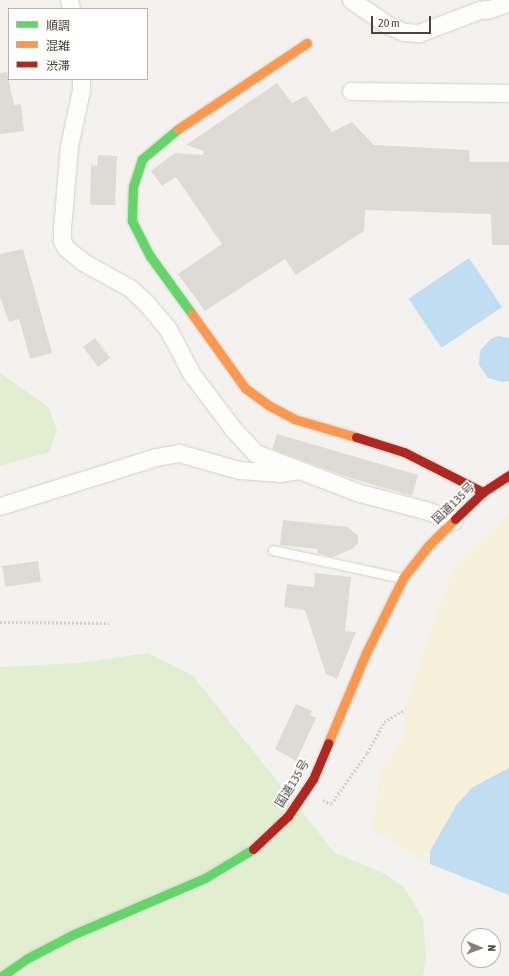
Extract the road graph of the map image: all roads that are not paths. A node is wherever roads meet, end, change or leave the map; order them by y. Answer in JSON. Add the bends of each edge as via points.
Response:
{"nodes":[{"id":1,"x":351,"y":0,"type":"edge"},
{"id":2,"x":509,"y":2,"type":"edge"},
{"id":3,"x":475,"y":5,"type":"edge"},
{"id":4,"x":307,"y":43,"type":"dead end"},
{"id":5,"x":81,"y":80,"type":"edge"},
{"id":6,"x":351,"y":91,"type":"dead end"},
{"id":7,"x":509,"y":93,"type":"edge"},
{"id":8,"x":301,"y":471,"type":"junction"},
{"id":9,"x":509,"y":475,"type":"edge"},
{"id":10,"x":483,"y":492,"type":"junction"},
{"id":11,"x":0,"y":506,"type":"edge"},
{"id":12,"x":454,"y":520,"type":"junction"},
{"id":13,"x":273,"y":550,"type":"dead end"},
{"id":14,"x":403,"y":578,"type":"junction"},
{"id":15,"x":2,"y":976,"type":"edge"}],
"edges":[{"from":1,"to":3,"type":"street","via":[[388,25],[404,32],[419,33]]},
{"from":2,"to":3,"type":"street","via":[[490,9]]},
{"from":4,"to":10,"type":"main road","via":[[181,126],[142,160],[133,186],[132,221],[150,256],[245,388],[294,419],[404,452]]},
{"from":5,"to":8,"type":"street","via":[[82,90],[69,146],[62,242],[83,262],[130,288],[148,304],[168,330],[191,373],[246,444],[255,452]]},
{"from":6,"to":7,"type":"street"},
{"from":8,"to":11,"type":"street","via":[[278,473],[239,470],[179,453],[156,457]]},
{"from":8,"to":12,"type":"street","via":[[360,493]]},
{"from":9,"to":10,"type":"main road","name":"国道135号"},
{"from":10,"to":12,"type":"main road","name":"国道135号"},
{"from":12,"to":14,"type":"main road","name":"国道135号","via":[[428,546]]},
{"from":13,"to":14,"type":"lane"},
{"from":14,"to":15,"type":"main road","name":"国道135号","via":[[366,653],[313,779],[288,816],[253,849],[234,862],[205,878],[72,935],[26,959]]}]}
